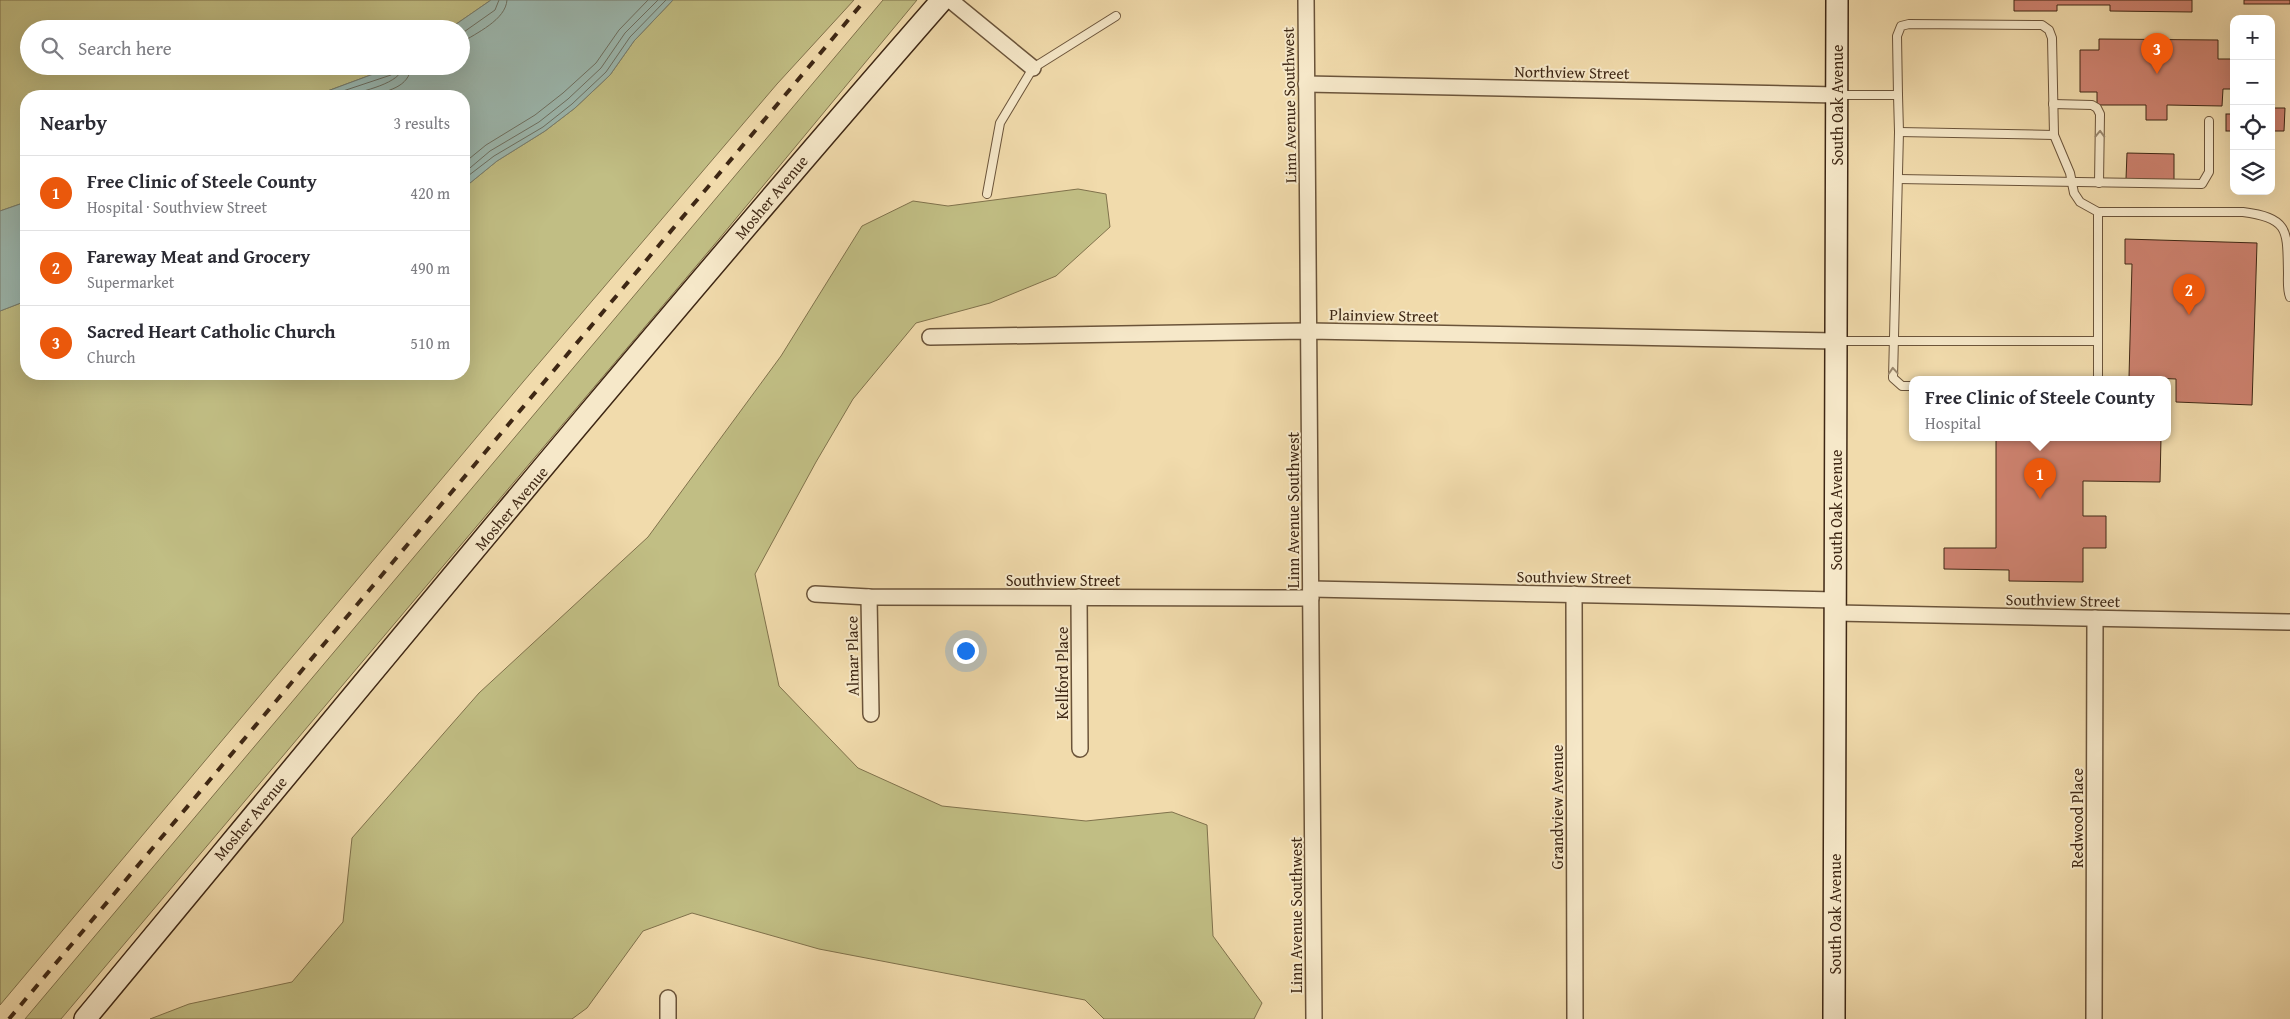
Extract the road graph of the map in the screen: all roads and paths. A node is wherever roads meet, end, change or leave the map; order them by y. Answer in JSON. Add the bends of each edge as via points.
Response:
{"nodes":[{"id":1,"x":942,"y":0,"type":"edge"},
{"id":2,"x":950,"y":0,"type":"edge"},
{"id":3,"x":1306,"y":0,"type":"edge"},
{"id":4,"x":1837,"y":0,"type":"edge"},
{"id":5,"x":1116,"y":16,"type":"dead end"},
{"id":6,"x":1033,"y":68,"type":"junction"},
{"id":7,"x":1306,"y":84,"type":"junction"},
{"id":8,"x":1837,"y":95,"type":"junction"},
{"id":9,"x":1898,"y":95,"type":"junction"},
{"id":10,"x":2053,"y":104,"type":"junction"},
{"id":11,"x":2209,"y":121,"type":"dead end"},
{"id":12,"x":1899,"y":132,"type":"junction"},
{"id":13,"x":2054,"y":134,"type":"junction"},
{"id":14,"x":1898,"y":179,"type":"junction"},
{"id":15,"x":2070,"y":182,"type":"junction"},
{"id":16,"x":2099,"y":183,"type":"junction"},
{"id":17,"x":986,"y":194,"type":"dead end"},
{"id":18,"x":2098,"y":212,"type":"junction"},
{"id":19,"x":2290,"y":296,"type":"edge"},
{"id":20,"x":1309,"y":331,"type":"junction"},
{"id":21,"x":930,"y":337,"type":"dead end"},
{"id":22,"x":1836,"y":341,"type":"junction"},
{"id":23,"x":2098,"y":341,"type":"junction"},
{"id":24,"x":1893,"y":342,"type":"junction"},
{"id":25,"x":2098,"y":376,"type":"edge"},
{"id":26,"x":1909,"y":386,"type":"edge"},
{"id":27,"x":816,"y":594,"type":"dead end"},
{"id":28,"x":1311,"y":594,"type":"junction"},
{"id":29,"x":1574,"y":594,"type":"junction"},
{"id":30,"x":869,"y":597,"type":"junction"},
{"id":31,"x":1079,"y":597,"type":"junction"},
{"id":32,"x":1836,"y":606,"type":"junction"},
{"id":33,"x":2095,"y":618,"type":"junction"},
{"id":34,"x":2290,"y":622,"type":"edge"},
{"id":35,"x":871,"y":714,"type":"dead end"},
{"id":36,"x":1080,"y":749,"type":"dead end"},
{"id":37,"x":668,"y":998,"type":"dead end"},
{"id":38,"x":85,"y":1019,"type":"edge"},
{"id":39,"x":668,"y":1019,"type":"edge"},
{"id":40,"x":1314,"y":1019,"type":"edge"},
{"id":41,"x":1575,"y":1019,"type":"edge"},
{"id":42,"x":1834,"y":1019,"type":"edge"},
{"id":43,"x":2094,"y":1019,"type":"edge"}],
"edges":[{"from":1,"to":38,"type":"street","name":"Mosher Avenue","via":[[767,200]]},
{"from":2,"to":6,"type":"street"},
{"from":3,"to":7,"type":"street","name":"Linn Avenue Southwest"},
{"from":4,"to":8,"type":"street","name":"South Oak Avenue"},
{"from":5,"to":6,"type":"lane"},
{"from":6,"to":17,"type":"lane","via":[[1000,122]]},
{"from":7,"to":8,"type":"street","name":"Northview Street"},
{"from":7,"to":20,"type":"street","name":"Linn Avenue Southwest"},
{"from":8,"to":9,"type":"lane"},
{"from":8,"to":22,"type":"street","name":"South Oak Avenue"},
{"from":9,"to":10,"type":"lane","via":[[1897,36],[1901,26],[2042,25],[2052,38]]},
{"from":9,"to":12,"type":"lane"},
{"from":10,"to":13,"type":"lane"},
{"from":16,"to":10,"type":"lane","one_way":true,"via":[[2100,114],[2097,108],[2092,105]]},
{"from":11,"to":16,"type":"lane","via":[[2209,172],[2202,184]]},
{"from":12,"to":13,"type":"lane"},
{"from":12,"to":14,"type":"lane"},
{"from":13,"to":15,"type":"lane","via":[[2070,173]]},
{"from":14,"to":15,"type":"lane"},
{"from":14,"to":24,"type":"lane"},
{"from":15,"to":16,"type":"lane"},
{"from":15,"to":18,"type":"lane","via":[[2080,202]]},
{"from":18,"to":19,"type":"lane","via":[[2263,214],[2277,221],[2287,239]]},
{"from":18,"to":23,"type":"lane"},
{"from":20,"to":21,"type":"street","name":"Plainview Street"},
{"from":20,"to":22,"type":"street","name":"Plainview Street"},
{"from":20,"to":28,"type":"street","name":"Linn Avenue Southwest"},
{"from":22,"to":24,"type":"lane"},
{"from":22,"to":32,"type":"street","name":"South Oak Avenue"},
{"from":23,"to":24,"type":"lane"},
{"from":23,"to":25,"type":"lane"},
{"from":26,"to":24,"type":"lane","one_way":true,"via":[[1902,386],[1892,378]]},
{"from":27,"to":30,"type":"street","name":"Southview Street"},
{"from":28,"to":29,"type":"street","name":"Southview Street"},
{"from":28,"to":31,"type":"street","name":"Southview Street"},
{"from":28,"to":40,"type":"street","name":"Linn Avenue Southwest"},
{"from":29,"to":32,"type":"street","name":"Southview Street"},
{"from":29,"to":41,"type":"street","name":"Grandview Avenue"},
{"from":30,"to":31,"type":"street","name":"Southview Street"},
{"from":30,"to":35,"type":"street","name":"Almar Place"},
{"from":31,"to":36,"type":"street","name":"Kellford Place"},
{"from":32,"to":33,"type":"street","name":"Southview Street"},
{"from":32,"to":42,"type":"street","name":"South Oak Avenue"},
{"from":33,"to":34,"type":"street","name":"Southview Street"},
{"from":33,"to":43,"type":"street","name":"Redwood Place"},
{"from":37,"to":39,"type":"street"}]}
